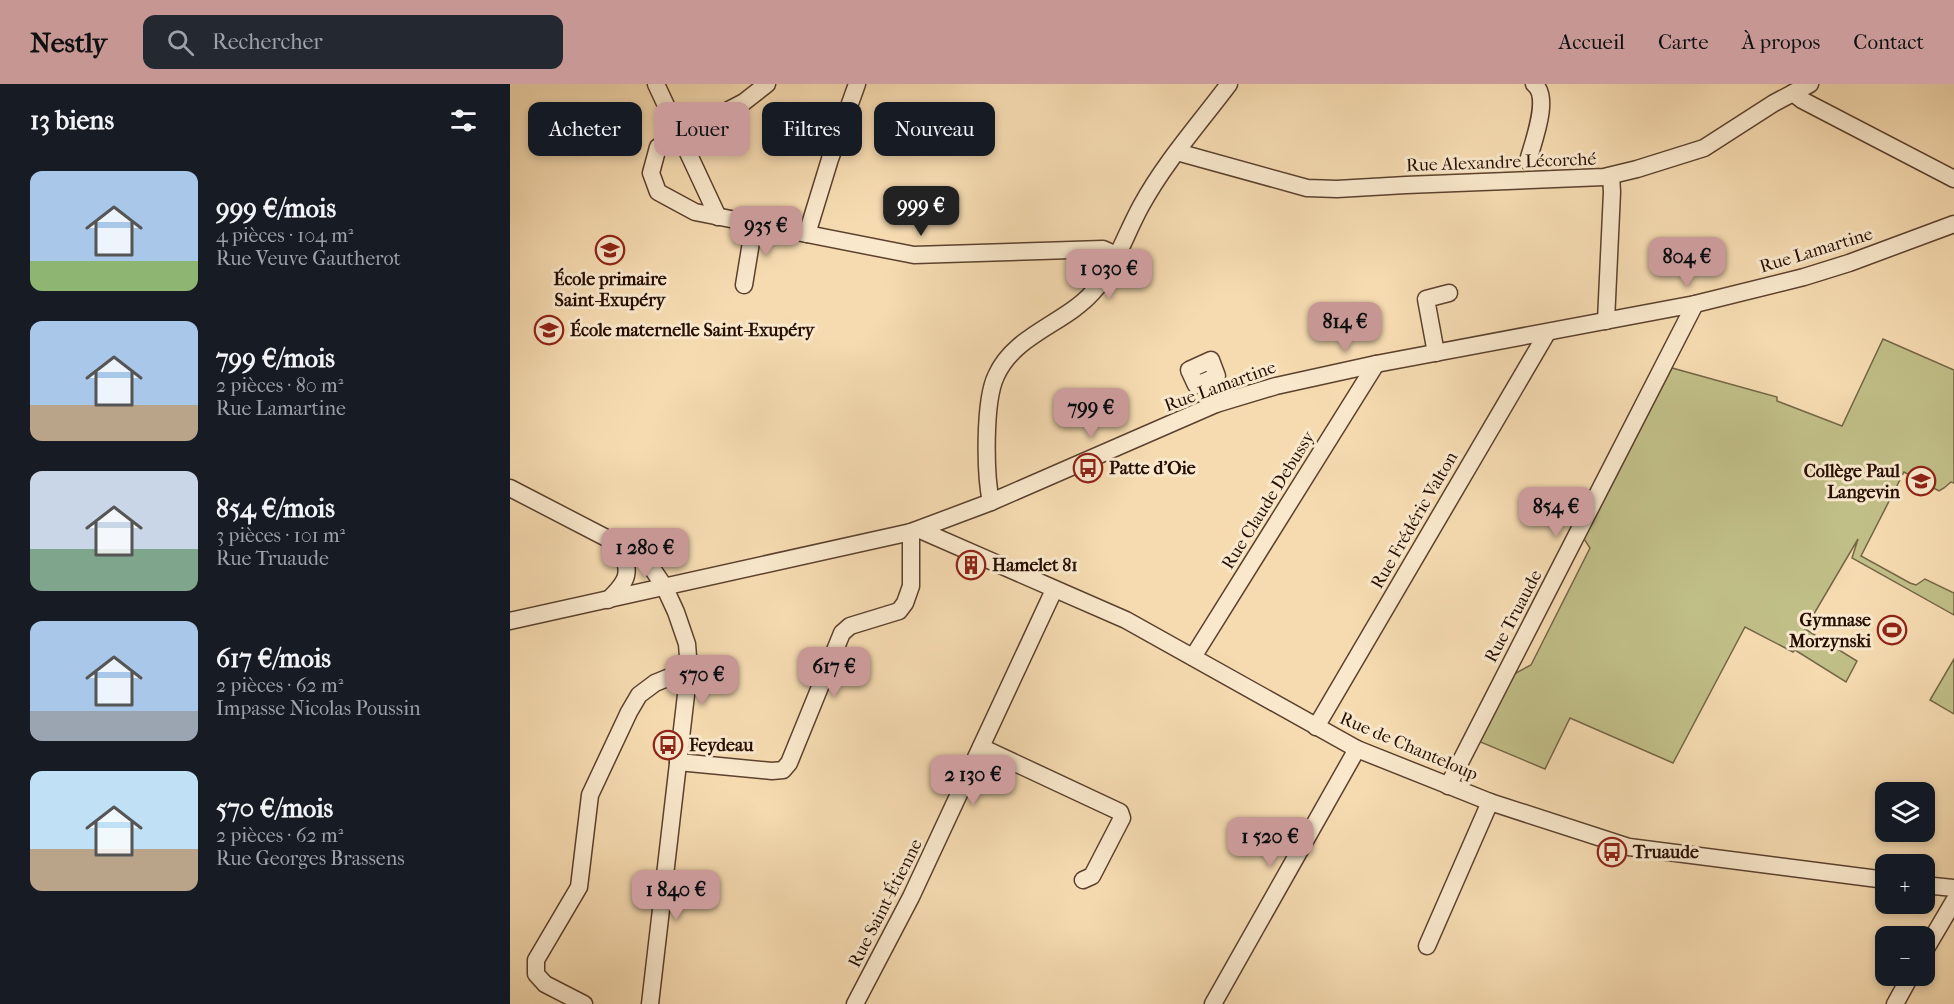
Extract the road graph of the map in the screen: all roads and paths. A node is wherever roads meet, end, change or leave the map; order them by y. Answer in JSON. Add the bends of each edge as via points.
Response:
{"nodes":[{"id":1,"x":656,"y":84,"type":"edge"},
{"id":2,"x":857,"y":84,"type":"edge"},
{"id":3,"x":1229,"y":84,"type":"edge"},
{"id":4,"x":1810,"y":84,"type":"edge"},
{"id":5,"x":764,"y":85,"type":"edge"},
{"id":6,"x":1536,"y":86,"type":"edge"},
{"id":7,"x":1793,"y":93,"type":"junction"},
{"id":8,"x":665,"y":102,"type":"edge"},
{"id":9,"x":744,"y":102,"type":"edge"},
{"id":10,"x":1177,"y":152,"type":"junction"},
{"id":11,"x":656,"y":156,"type":"edge"},
{"id":12,"x":691,"y":156,"type":"edge"},
{"id":13,"x":1528,"y":160,"type":"dead end"},
{"id":14,"x":1611,"y":176,"type":"junction"},
{"id":15,"x":1954,"y":179,"type":"edge"},
{"id":16,"x":718,"y":217,"type":"junction"},
{"id":17,"x":754,"y":224,"type":"junction"},
{"id":18,"x":1954,"y":224,"type":"edge"},
{"id":19,"x":807,"y":234,"type":"junction"},
{"id":20,"x":1116,"y":255,"type":"junction"},
{"id":21,"x":744,"y":285,"type":"dead end"},
{"id":22,"x":1449,"y":293,"type":"dead end"},
{"id":23,"x":1695,"y":304,"type":"junction"},
{"id":24,"x":1606,"y":321,"type":"junction"},
{"id":25,"x":1546,"y":333,"type":"junction"},
{"id":26,"x":1436,"y":353,"type":"junction"},
{"id":27,"x":1376,"y":364,"type":"junction"},
{"id":28,"x":1206,"y":381,"type":"dead end"},
{"id":29,"x":1216,"y":404,"type":"junction"},
{"id":30,"x":510,"y":488,"type":"edge"},
{"id":31,"x":991,"y":502,"type":"junction"},
{"id":32,"x":915,"y":531,"type":"junction"},
{"id":33,"x":619,"y":544,"type":"junction"},
{"id":34,"x":664,"y":586,"type":"junction"},
{"id":35,"x":1054,"y":590,"type":"junction"},
{"id":36,"x":608,"y":600,"type":"junction"},
{"id":37,"x":510,"y":621,"type":"edge"},
{"id":38,"x":1193,"y":657,"type":"junction"},
{"id":39,"x":688,"y":669,"type":"junction"},
{"id":40,"x":1316,"y":726,"type":"junction"},
{"id":41,"x":981,"y":747,"type":"junction"},
{"id":42,"x":1357,"y":749,"type":"junction"},
{"id":43,"x":678,"y":762,"type":"junction"},
{"id":44,"x":1448,"y":786,"type":"junction"},
{"id":45,"x":1490,"y":802,"type":"junction"},
{"id":46,"x":1875,"y":879,"type":"edge"},
{"id":47,"x":1083,"y":880,"type":"dead end"},
{"id":48,"x":1935,"y":886,"type":"edge"},
{"id":49,"x":1954,"y":888,"type":"edge"},
{"id":50,"x":1954,"y":900,"type":"edge"},
{"id":51,"x":1935,"y":933,"type":"edge"},
{"id":52,"x":1427,"y":946,"type":"dead end"},
{"id":53,"x":1905,"y":986,"type":"edge"},
{"id":54,"x":584,"y":1004,"type":"edge"},
{"id":55,"x":650,"y":1004,"type":"edge"},
{"id":56,"x":855,"y":1004,"type":"edge"},
{"id":57,"x":1213,"y":1004,"type":"edge"},
{"id":58,"x":1895,"y":1004,"type":"edge"}],
"edges":[{"from":1,"to":8,"type":"street"},
{"from":2,"to":19,"type":"street"},
{"from":3,"to":10,"type":"street"},
{"from":4,"to":7,"type":"street","name":"Rue Alexandre Lécorché"},
{"from":5,"to":9,"type":"street"},
{"from":6,"to":13,"type":"street","via":[[1542,105]]},
{"from":7,"to":14,"type":"street","name":"Rue Alexandre Lécorché","via":[[1704,148]]},
{"from":7,"to":15,"type":"street"},
{"from":10,"to":14,"type":"street","name":"Rue Alexandre Lécorché","via":[[1307,188]]},
{"from":10,"to":20,"type":"street","via":[[1141,205]]},
{"from":11,"to":16,"type":"street","via":[[651,173],[658,192],[695,212]]},
{"from":12,"to":16,"type":"street"},
{"from":14,"to":24,"type":"street"},
{"from":16,"to":17,"type":"street"},
{"from":17,"to":19,"type":"street"},
{"from":17,"to":21,"type":"street"},
{"from":18,"to":23,"type":"street","name":"Rue Lamartine","via":[[1804,277]]},
{"from":19,"to":20,"type":"street","via":[[914,255],[1103,249]]},
{"from":20,"to":31,"type":"street","via":[[1091,295],[1017,348],[996,375],[990,395],[987,456]]},
{"from":22,"to":26,"type":"street","via":[[1426,299]]},
{"from":23,"to":24,"type":"street","name":"Rue Lamartine"},
{"from":23,"to":44,"type":"street","name":"Rue Truaude"},
{"from":24,"to":25,"type":"street","name":"Rue Lamartine"},
{"from":25,"to":26,"type":"street","name":"Rue Lamartine"},
{"from":25,"to":40,"type":"street","name":"Rue Frédéric Valton"},
{"from":26,"to":27,"type":"street","name":"Rue Lamartine"},
{"from":27,"to":29,"type":"street","name":"Rue Lamartine","via":[[1299,380]]},
{"from":27,"to":38,"type":"street","name":"Rue Claude Debussy"},
{"from":28,"to":29,"type":"street"},
{"from":29,"to":31,"type":"street","name":"Rue Lamartine"},
{"from":30,"to":33,"type":"street"},
{"from":31,"to":32,"type":"street","name":"Rue Lamartine"},
{"from":32,"to":34,"type":"street","name":"Rue Lamartine"},
{"from":32,"to":35,"type":"street","name":"Rue de Chanteloup"},
{"from":32,"to":43,"type":"street","via":[[911,586],[905,603],[899,611],[850,626],[842,633],[783,770]]},
{"from":33,"to":34,"type":"street","via":[[645,558]]},
{"from":33,"to":36,"type":"street","via":[[627,563],[627,577]]},
{"from":34,"to":36,"type":"street","name":"Rue Lamartine"},
{"from":34,"to":39,"type":"street","via":[[687,644]]},
{"from":35,"to":38,"type":"street","name":"Rue de Chanteloup","via":[[1126,620]]},
{"from":35,"to":41,"type":"street","name":"Rue Saint-Étienne"},
{"from":36,"to":37,"type":"street","name":"Rue Lamartine"},
{"from":38,"to":40,"type":"street","name":"Rue de Chanteloup"},
{"from":39,"to":43,"type":"street"},
{"from":39,"to":54,"type":"street","via":[[655,683],[639,695],[629,712],[590,795],[579,887],[536,960],[536,974],[546,984]]},
{"from":40,"to":42,"type":"street","name":"Rue de Chanteloup"},
{"from":41,"to":47,"type":"street","via":[[1120,812],[1122,819],[1092,876]]},
{"from":41,"to":56,"type":"street","name":"Rue Saint-Étienne","via":[[911,897]]},
{"from":42,"to":44,"type":"street","name":"Rue de Chanteloup"},
{"from":42,"to":57,"type":"street"},
{"from":43,"to":55,"type":"street"},
{"from":44,"to":45,"type":"street","name":"Rue de Chanteloup"},
{"from":45,"to":46,"type":"street","name":"Rue de Chanteloup","via":[[1629,847]]},
{"from":45,"to":52,"type":"street"},
{"from":48,"to":49,"type":"street"},
{"from":50,"to":51,"type":"street"},
{"from":53,"to":58,"type":"street"}]}
